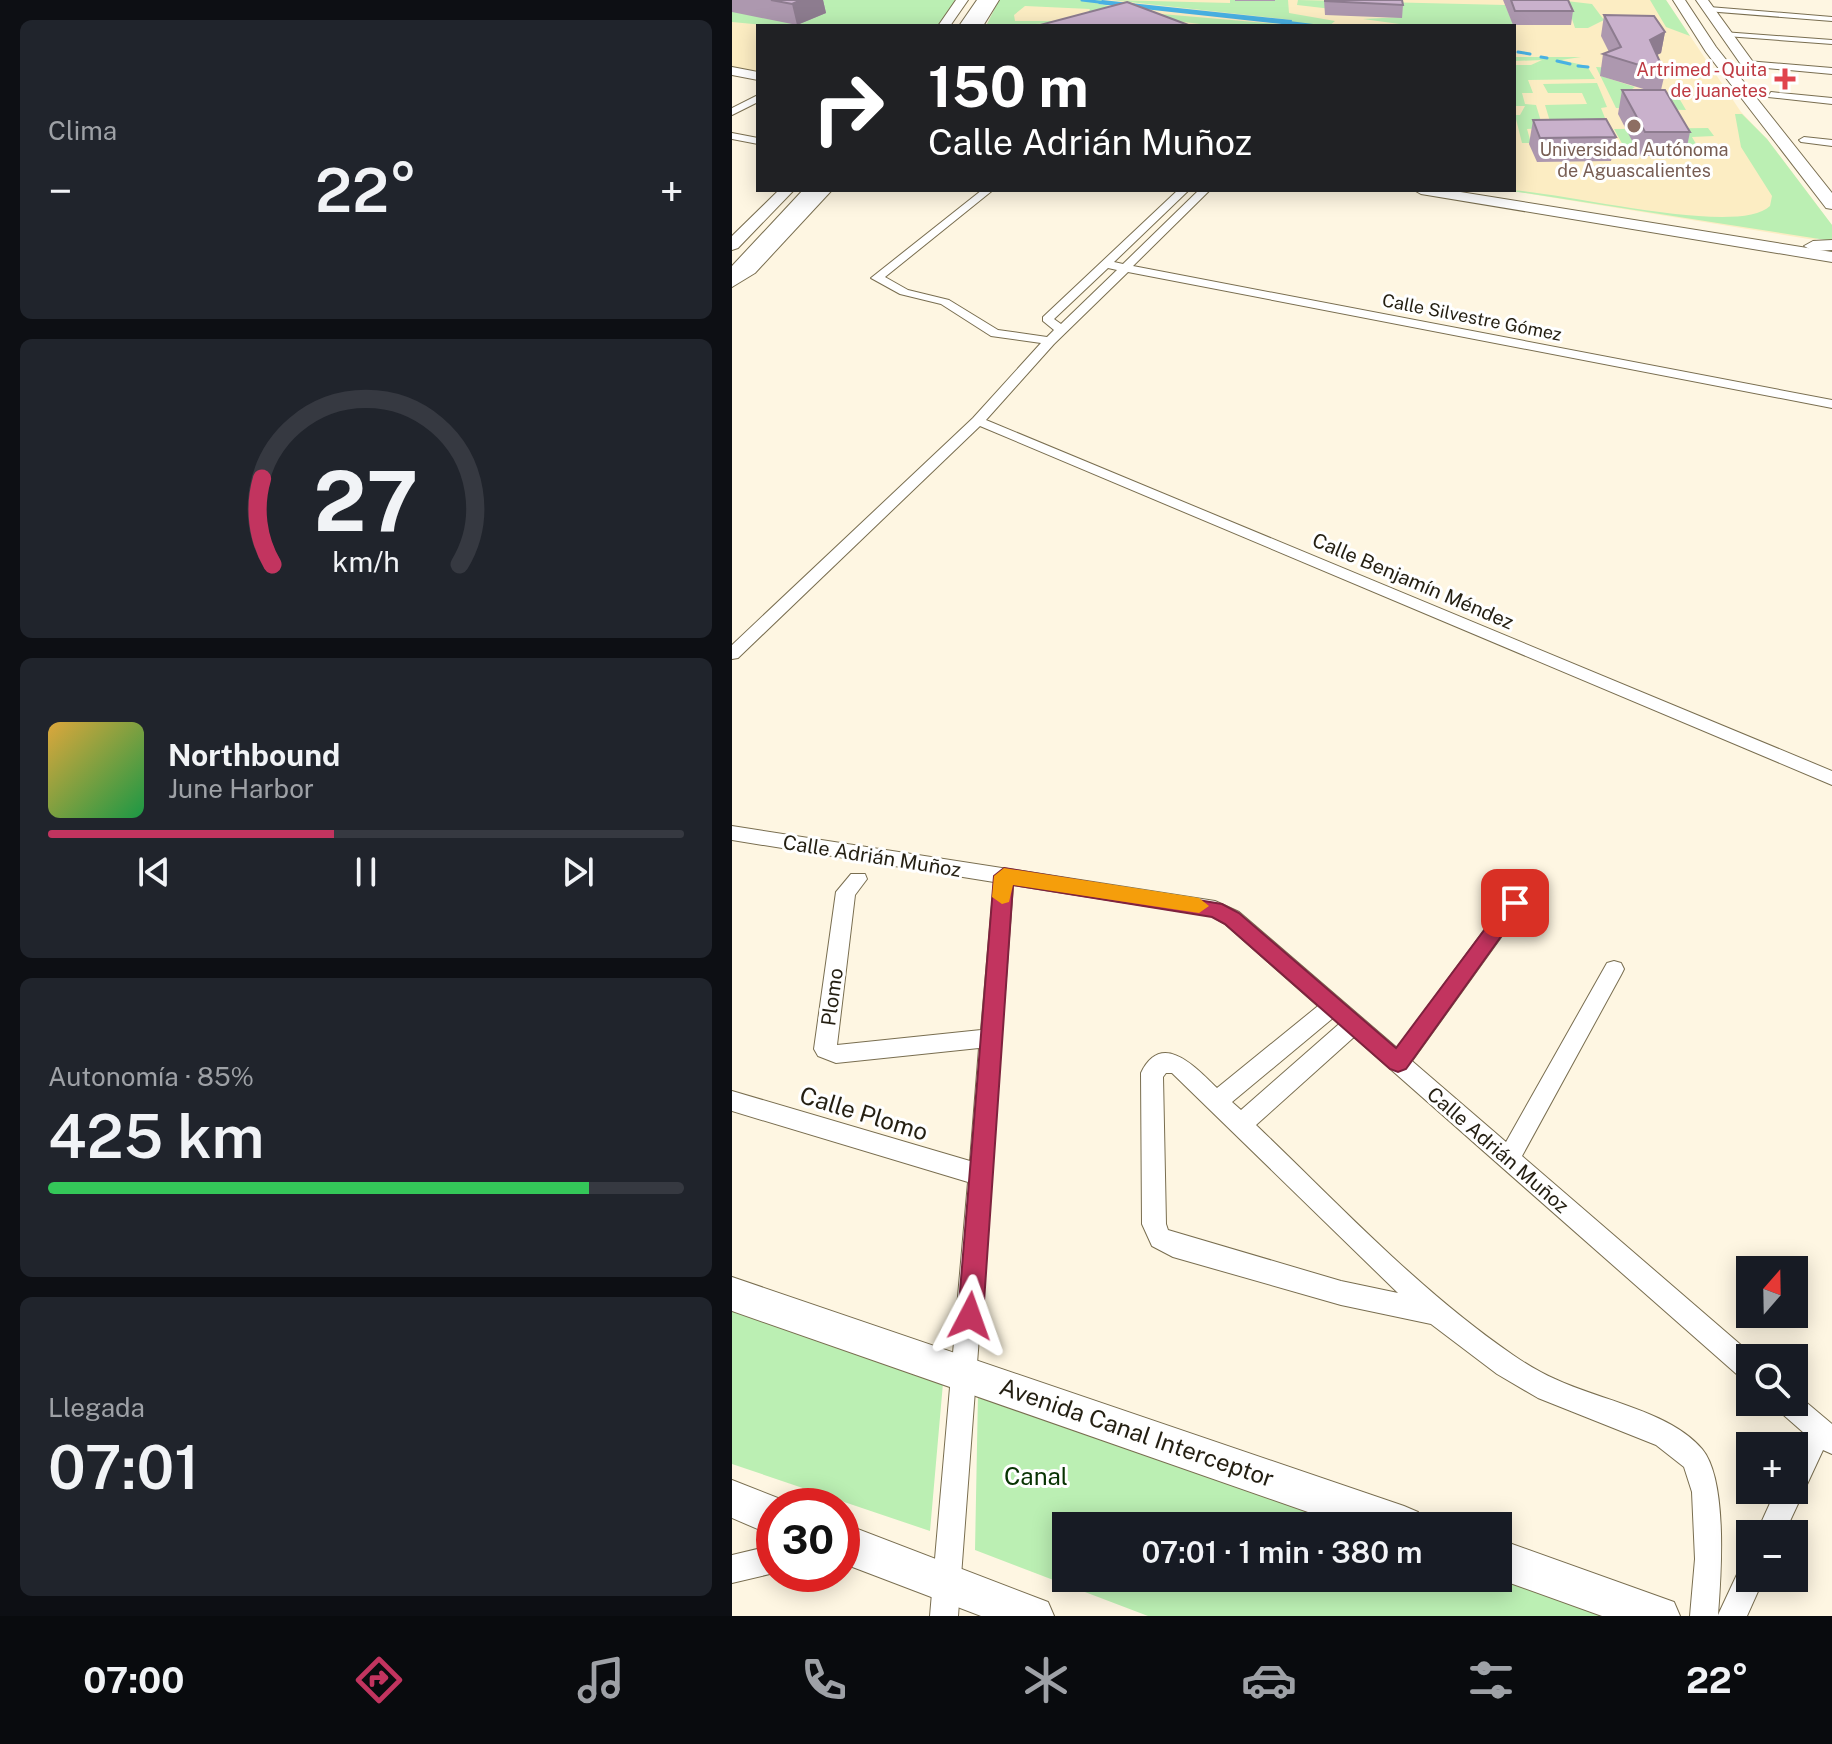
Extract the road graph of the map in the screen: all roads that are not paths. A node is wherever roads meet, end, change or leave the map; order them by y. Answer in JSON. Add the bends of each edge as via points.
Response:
{"nodes":[{"id":1,"x":962,"y":0,"type":"edge"},
{"id":2,"x":972,"y":0,"type":"edge"},
{"id":3,"x":983,"y":0,"type":"edge"},
{"id":4,"x":993,"y":0,"type":"edge"},
{"id":5,"x":1679,"y":0,"type":"edge"},
{"id":6,"x":1692,"y":0,"type":"edge"},
{"id":7,"x":1709,"y":10,"type":"edge"},
{"id":8,"x":1832,"y":19,"type":"edge"},
{"id":9,"x":945,"y":24,"type":"edge"},
{"id":10,"x":957,"y":24,"type":"edge"},
{"id":11,"x":967,"y":24,"type":"edge"},
{"id":12,"x":978,"y":24,"type":"edge"},
{"id":13,"x":1726,"y":34,"type":"junction"},
{"id":14,"x":1832,"y":42,"type":"edge"},
{"id":15,"x":1747,"y":64,"type":"junction"},
{"id":16,"x":732,"y":71,"type":"edge"},
{"id":17,"x":1832,"y":71,"type":"edge"},
{"id":18,"x":756,"y":76,"type":"edge"},
{"id":19,"x":732,"y":79,"type":"edge"},
{"id":20,"x":756,"y":83,"type":"edge"},
{"id":21,"x":756,"y":91,"type":"edge"},
{"id":22,"x":1771,"y":95,"type":"junction"},
{"id":23,"x":756,"y":99,"type":"edge"},
{"id":24,"x":1751,"y":100,"type":"junction"},
{"id":25,"x":1832,"y":101,"type":"edge"},
{"id":26,"x":732,"y":104,"type":"edge"},
{"id":27,"x":732,"y":112,"type":"edge"},
{"id":28,"x":732,"y":136,"type":"edge"},
{"id":29,"x":1804,"y":140,"type":"junction"},
{"id":30,"x":756,"y":141,"type":"edge"},
{"id":31,"x":1832,"y":143,"type":"edge"},
{"id":32,"x":1823,"y":161,"type":"dead end"},
{"id":33,"x":785,"y":192,"type":"edge"},
{"id":34,"x":795,"y":192,"type":"edge"},
{"id":35,"x":810,"y":192,"type":"edge"},
{"id":36,"x":823,"y":192,"type":"edge"},
{"id":37,"x":985,"y":192,"type":"edge"},
{"id":38,"x":1182,"y":192,"type":"edge"},
{"id":39,"x":1203,"y":192,"type":"edge"},
{"id":40,"x":1434,"y":192,"type":"edge"},
{"id":41,"x":1481,"y":192,"type":"edge"},
{"id":42,"x":1832,"y":204,"type":"edge"},
{"id":43,"x":1754,"y":240,"type":"junction"},
{"id":44,"x":732,"y":245,"type":"edge"},
{"id":45,"x":1813,"y":246,"type":"joint"},
{"id":46,"x":1832,"y":247,"type":"edge"},
{"id":47,"x":732,"y":256,"type":"edge"},
{"id":48,"x":1832,"y":257,"type":"edge"},
{"id":49,"x":1109,"y":260,"type":"junction"},
{"id":50,"x":1129,"y":264,"type":"junction"},
{"id":51,"x":732,"y":280,"type":"edge"},
{"id":52,"x":1247,"y":287,"type":"junction"},
{"id":53,"x":1062,"y":330,"type":"junction"},
{"id":54,"x":1050,"y":341,"type":"junction"},
{"id":55,"x":1832,"y":393,"type":"edge"},
{"id":56,"x":1832,"y":404,"type":"edge"},
{"id":57,"x":978,"y":421,"type":"junction"},
{"id":58,"x":732,"y":654,"type":"edge"},
{"id":59,"x":1832,"y":778,"type":"edge"},
{"id":60,"x":732,"y":833,"type":"edge"},
{"id":61,"x":1004,"y":876,"type":"junction"},
{"id":62,"x":858,"y":879,"type":"dead end"},
{"id":63,"x":1515,"y":903,"type":"dead end"},
{"id":64,"x":1614,"y":969,"type":"dead end"},
{"id":65,"x":1333,"y":1006,"type":"junction"},
{"id":66,"x":1354,"y":1024,"type":"junction"},
{"id":67,"x":991,"y":1038,"type":"junction"},
{"id":68,"x":1398,"y":1063,"type":"junction"},
{"id":69,"x":732,"y":1101,"type":"edge"},
{"id":70,"x":1216,"y":1102,"type":"junction"},
{"id":71,"x":1240,"y":1125,"type":"junction"},
{"id":72,"x":1509,"y":1159,"type":"junction"},
{"id":73,"x":981,"y":1175,"type":"junction"},
{"id":74,"x":732,"y":1294,"type":"edge"},
{"id":75,"x":1436,"y":1313,"type":"junction"},
{"id":76,"x":1736,"y":1357,"type":"edge"},
{"id":77,"x":966,"y":1372,"type":"junction"},
{"id":78,"x":1804,"y":1416,"type":"edge"},
{"id":79,"x":1825,"y":1435,"type":"edge"},
{"id":80,"x":1808,"y":1461,"type":"edge"},
{"id":81,"x":732,"y":1499,"type":"edge"},
{"id":82,"x":756,"y":1509,"type":"edge"},
{"id":83,"x":1364,"y":1512,"type":"edge"},
{"id":84,"x":860,"y":1553,"type":"edge"},
{"id":85,"x":756,"y":1563,"type":"edge"},
{"id":86,"x":1512,"y":1564,"type":"edge"},
{"id":87,"x":732,"y":1569,"type":"edge"},
{"id":88,"x":1743,"y":1592,"type":"edge"},
{"id":89,"x":944,"y":1599,"type":"edge"},
{"id":90,"x":1034,"y":1616,"type":"edge"},
{"id":91,"x":1660,"y":1616,"type":"edge"},
{"id":92,"x":1704,"y":1616,"type":"edge"},
{"id":93,"x":1732,"y":1616,"type":"edge"}],
"edges":[{"from":1,"to":9,"type":"street"},
{"from":2,"to":10,"type":"main road"},
{"from":3,"to":11,"type":"main road"},
{"from":4,"to":12,"type":"street"},
{"from":5,"to":24,"type":"main road"},
{"from":6,"to":7,"type":"main road","via":[[1704,17]]},
{"from":7,"to":8,"type":"street"},
{"from":7,"to":13,"type":"main road"},
{"from":13,"to":14,"type":"street"},
{"from":13,"to":15,"type":"main road"},
{"from":15,"to":17,"type":"street"},
{"from":15,"to":22,"type":"main road"},
{"from":16,"to":18,"type":"street"},
{"from":19,"to":20,"type":"street"},
{"from":21,"to":26,"type":"street"},
{"from":22,"to":25,"type":"street"},
{"from":22,"to":29,"type":"main road"},
{"from":23,"to":27,"type":"street"},
{"from":24,"to":29,"type":"main road","via":[[1784,135]]},
{"from":24,"to":42,"type":"main road"},
{"from":28,"to":30,"type":"street"},
{"from":29,"to":31,"type":"street"},
{"from":29,"to":32,"type":"main road"},
{"from":33,"to":44,"type":"street"},
{"from":34,"to":47,"type":"main road"},
{"from":35,"to":51,"type":"main road"},
{"from":36,"to":51,"type":"street","via":[[749,270]]},
{"from":37,"to":54,"type":"street","via":[[877,278],[904,292],[945,302],[995,333]]},
{"from":38,"to":49,"type":"street"},
{"from":39,"to":50,"type":"street"},
{"from":40,"to":43,"type":"street"},
{"from":41,"to":43,"type":"street"},
{"from":43,"to":45,"type":"street"},
{"from":43,"to":48,"type":"street"},
{"from":45,"to":46,"type":"main road"},
{"from":49,"to":50,"type":"street","name":"Calle Silvestre Gómez"},
{"from":49,"to":53,"type":"street","via":[[1047,319]]},
{"from":50,"to":52,"type":"street","name":"Calle Silvestre Gómez"},
{"from":50,"to":53,"type":"street"},
{"from":52,"to":55,"type":"street","name":"Calle Silvestre Gómez"},
{"from":52,"to":56,"type":"street","name":"Calle Silvestre Gómez"},
{"from":53,"to":54,"type":"street"},
{"from":54,"to":57,"type":"street"},
{"from":57,"to":58,"type":"street"},
{"from":57,"to":59,"type":"street","name":"Calle Benjamín Méndez"},
{"from":60,"to":61,"type":"street","name":"Calle Adrián Muñoz"},
{"from":61,"to":65,"type":"street","name":"Calle Adrián Muñoz","via":[[1215,909]]},
{"from":61,"to":67,"type":"street"},
{"from":62,"to":67,"type":"street","name":"Plomo","via":[[846,892],[825,1049],[836,1054]]},
{"from":63,"to":68,"type":"street"},
{"from":64,"to":72,"type":"street"},
{"from":65,"to":66,"type":"street","name":"Calle Adrián Muñoz"},
{"from":65,"to":70,"type":"street"},
{"from":66,"to":68,"type":"street","name":"Calle Adrián Muñoz"},
{"from":66,"to":71,"type":"street"},
{"from":67,"to":73,"type":"street"},
{"from":68,"to":72,"type":"street","name":"Calle Adrián Muñoz"},
{"from":69,"to":73,"type":"street","name":"Calle Plomo"},
{"from":70,"to":71,"type":"street"},
{"from":70,"to":75,"type":"street","via":[[1177,1064],[1161,1064],[1152,1073],[1154,1224],[1160,1238],[1341,1293]]},
{"from":71,"to":75,"type":"street"},
{"from":72,"to":76,"type":"street","name":"Calle Adrián Muñoz"},
{"from":73,"to":77,"type":"street"},
{"from":74,"to":77,"type":"street","name":"Avenida Canal Interceptor"},
{"from":75,"to":92,"type":"street","via":[[1547,1389],[1665,1435],[1694,1459],[1705,1492],[1709,1559]]},
{"from":77,"to":83,"type":"street","name":"Avenida Canal Interceptor"},
{"from":77,"to":89,"type":"street"},
{"from":78,"to":79,"type":"street"},
{"from":79,"to":80,"type":"street"},
{"from":81,"to":82,"type":"street"},
{"from":84,"to":89,"type":"street"},
{"from":85,"to":87,"type":"street"},
{"from":86,"to":91,"type":"street"},
{"from":88,"to":93,"type":"street"},
{"from":89,"to":90,"type":"street"}]}
